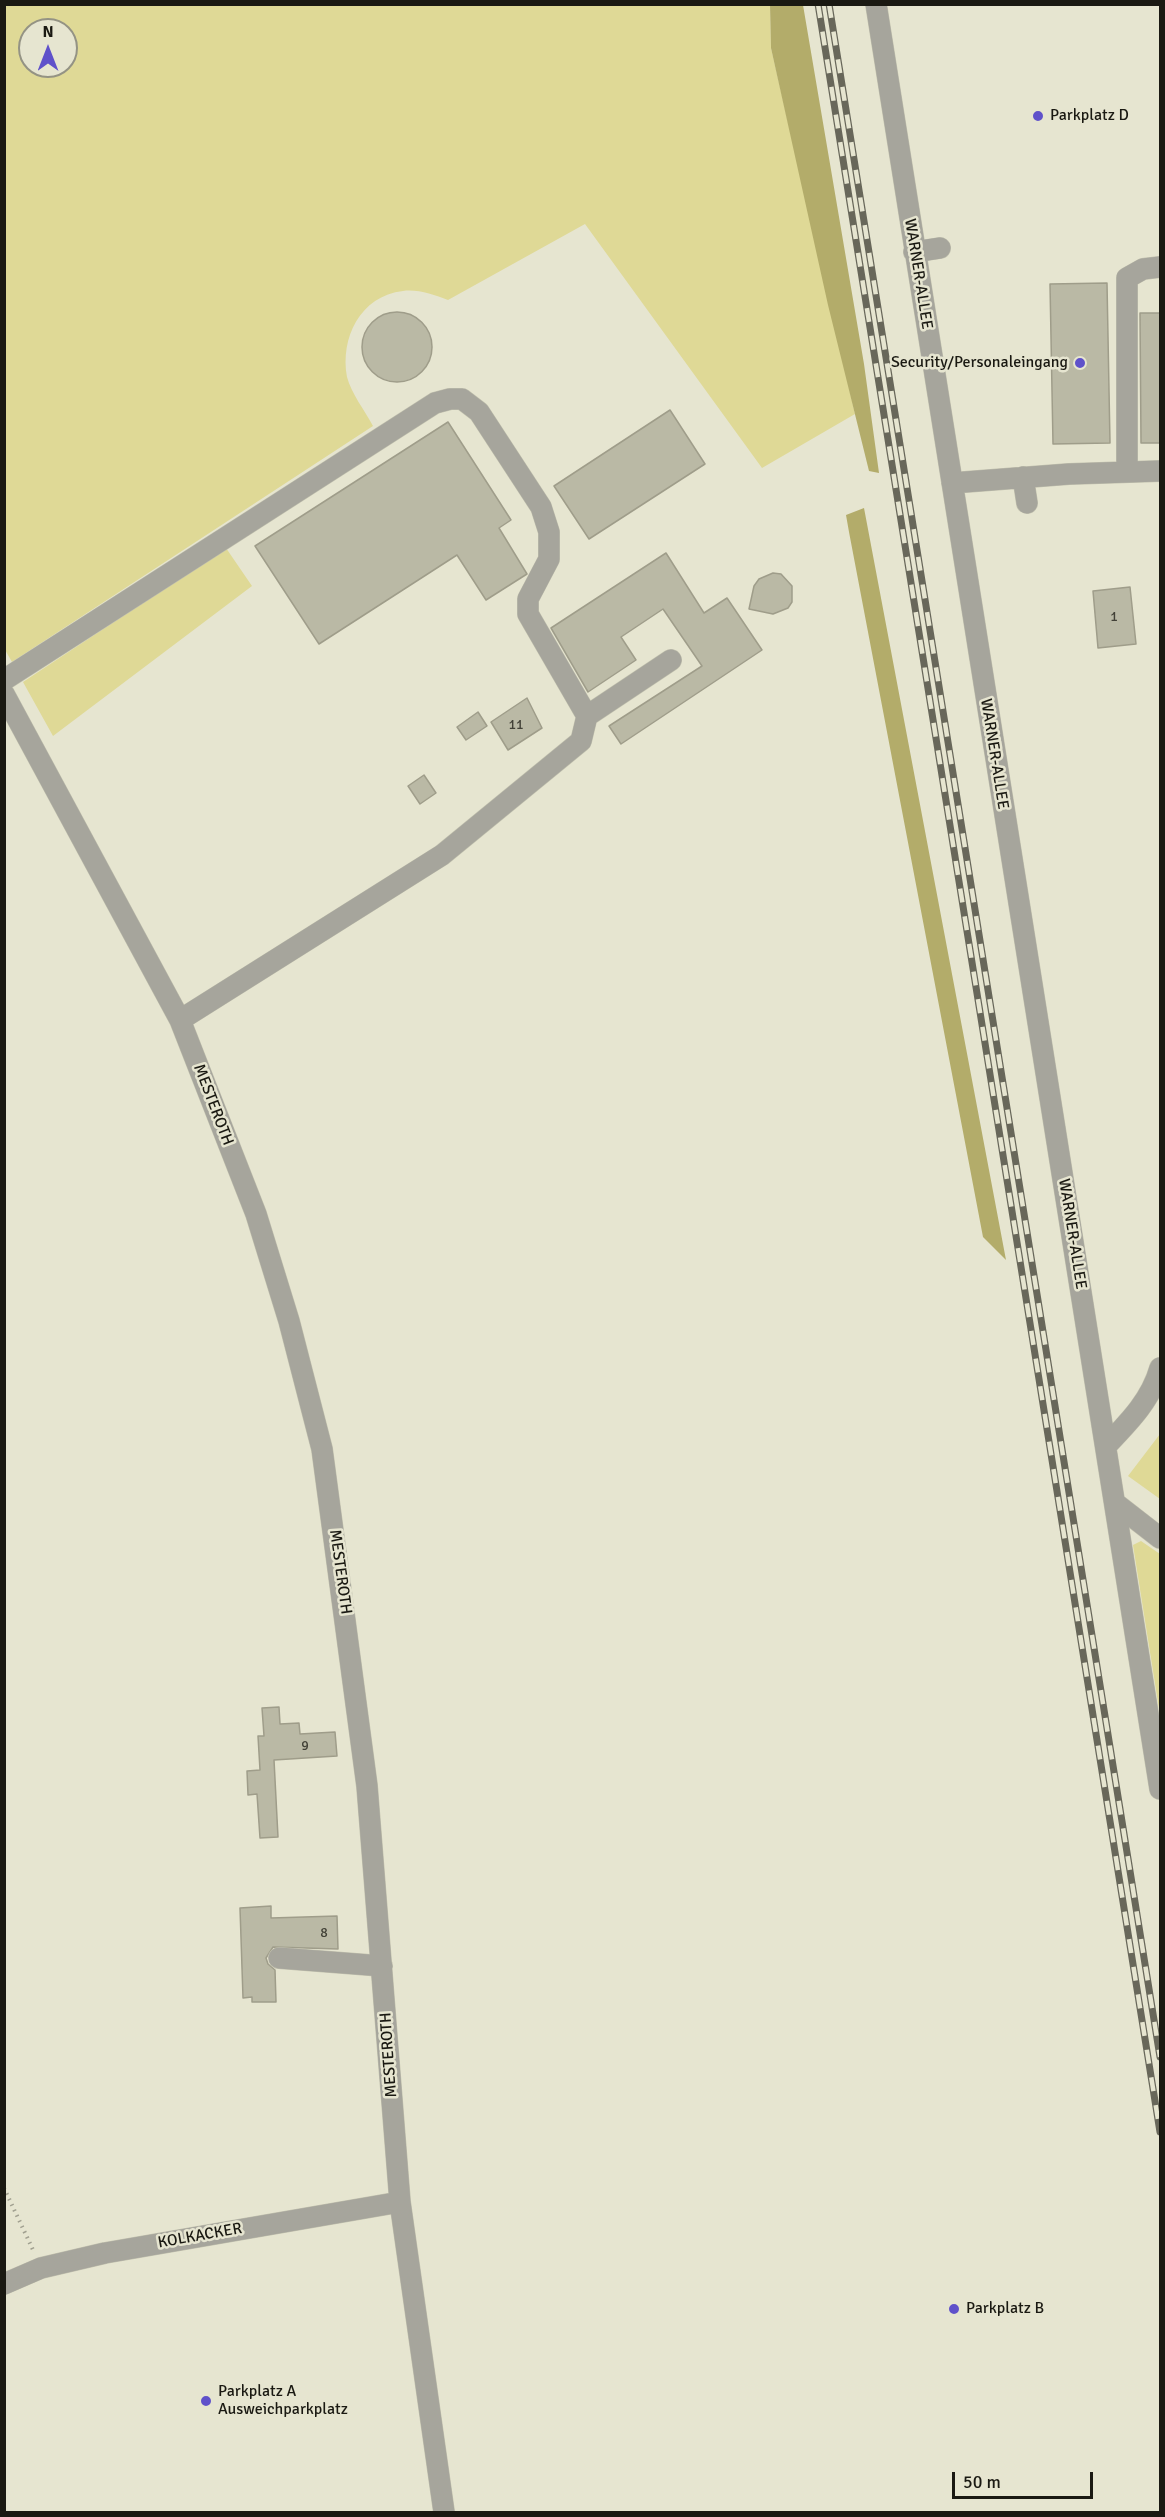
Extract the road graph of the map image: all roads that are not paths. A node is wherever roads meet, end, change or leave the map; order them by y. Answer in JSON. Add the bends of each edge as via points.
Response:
{"nodes":[{"id":1,"x":876,"y":4,"type":"edge"},
{"id":2,"x":940,"y":248,"type":"dead end"},
{"id":3,"x":915,"y":252,"type":"junction"},
{"id":4,"x":1161,"y":267,"type":"edge"},
{"id":5,"x":1127,"y":471,"type":"junction"},
{"id":6,"x":1161,"y":471,"type":"edge"},
{"id":7,"x":1023,"y":477,"type":"junction"},
{"id":8,"x":952,"y":483,"type":"junction"},
{"id":9,"x":1027,"y":503,"type":"dead end"},
{"id":10,"x":671,"y":660,"type":"dead end"},
{"id":11,"x":4,"y":680,"type":"edge"},
{"id":12,"x":4,"y":694,"type":"edge"},
{"id":13,"x":587,"y":716,"type":"junction"},
{"id":14,"x":180,"y":1020,"type":"junction"},
{"id":15,"x":1161,"y":1368,"type":"edge"},
{"id":16,"x":1106,"y":1446,"type":"junction"},
{"id":17,"x":1115,"y":1503,"type":"junction"},
{"id":18,"x":1161,"y":1538,"type":"edge"},
{"id":19,"x":1159,"y":1774,"type":"edge"},
{"id":20,"x":279,"y":1958,"type":"dead end"},
{"id":21,"x":382,"y":1966,"type":"junction"},
{"id":22,"x":400,"y":2202,"type":"junction"},
{"id":23,"x":4,"y":2284,"type":"edge"},
{"id":24,"x":444,"y":2512,"type":"edge"}],
"edges":[{"from":1,"to":3,"type":"street","name":"WARNER-ALLEE"},
{"from":2,"to":3,"type":"street"},
{"from":3,"to":8,"type":"street","name":"WARNER-ALLEE"},
{"from":4,"to":5,"type":"street","via":[[1143,269],[1127,278]]},
{"from":5,"to":6,"type":"street"},
{"from":5,"to":7,"type":"street"},
{"from":7,"to":8,"type":"street"},
{"from":7,"to":9,"type":"street"},
{"from":8,"to":16,"type":"street","name":"WARNER-ALLEE"},
{"from":10,"to":13,"type":"street"},
{"from":11,"to":13,"type":"street","via":[[435,404],[462,399],[478,412],[541,507],[549,532],[549,559],[528,599],[528,614]]},
{"from":12,"to":14,"type":"street","name":"MESTEROTH"},
{"from":13,"to":14,"type":"street","via":[[581,741],[442,855]]},
{"from":14,"to":21,"type":"street","name":"MESTEROTH","via":[[256,1214],[322,1449],[367,1786]]},
{"from":15,"to":16,"type":"street","via":[[1155,1388],[1141,1408]]},
{"from":16,"to":17,"type":"street","name":"WARNER-ALLEE"},
{"from":17,"to":18,"type":"street"},
{"from":17,"to":19,"type":"street","name":"WARNER-ALLEE"},
{"from":20,"to":21,"type":"street"},
{"from":21,"to":22,"type":"street","name":"MESTEROTH"},
{"from":22,"to":23,"type":"street","name":"KOLKACKER","via":[[105,2253],[41,2268]]},
{"from":22,"to":24,"type":"street","name":"MESTEROTH"}]}
